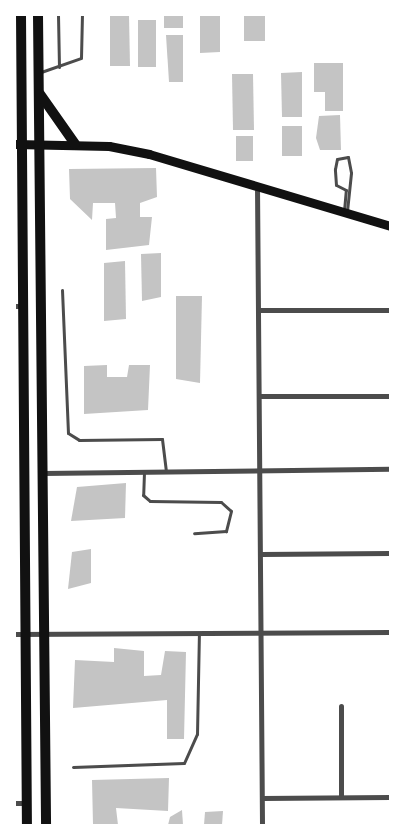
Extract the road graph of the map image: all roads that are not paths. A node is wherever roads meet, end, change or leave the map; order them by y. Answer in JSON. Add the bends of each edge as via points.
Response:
{"nodes":[{"id":1,"x":21,"y":15,"type":"edge"},
{"id":2,"x":38,"y":15,"type":"edge"},
{"id":3,"x":58,"y":15,"type":"edge"},
{"id":4,"x":82,"y":15,"type":"edge"},
{"id":5,"x":59,"y":67,"type":"junction"},
{"id":6,"x":38,"y":72,"type":"junction"},
{"id":7,"x":38,"y":92,"type":"junction"},
{"id":8,"x":18,"y":144,"type":"edge"},
{"id":9,"x":39,"y":144,"type":"junction"},
{"id":10,"x":75,"y":144,"type":"junction"},
{"id":11,"x":257,"y":183,"type":"junction"},
{"id":12,"x":345,"y":212,"type":"junction"},
{"id":13,"x":390,"y":226,"type":"edge"},
{"id":14,"x":62,"y":290,"type":"dead end"},
{"id":15,"x":19,"y":306,"type":"edge"},
{"id":16,"x":259,"y":310,"type":"junction"},
{"id":17,"x":390,"y":310,"type":"edge"},
{"id":18,"x":260,"y":396,"type":"junction"},
{"id":19,"x":390,"y":396,"type":"edge"},
{"id":20,"x":390,"y":470,"type":"edge"},
{"id":21,"x":166,"y":471,"type":"junction"},
{"id":22,"x":260,"y":471,"type":"junction"},
{"id":23,"x":144,"y":472,"type":"junction"},
{"id":24,"x":20,"y":473,"type":"edge"},
{"id":25,"x":43,"y":473,"type":"junction"},
{"id":26,"x":194,"y":533,"type":"dead end"},
{"id":27,"x":390,"y":553,"type":"edge"},
{"id":28,"x":261,"y":554,"type":"junction"},
{"id":29,"x":390,"y":632,"type":"edge"},
{"id":30,"x":199,"y":633,"type":"junction"},
{"id":31,"x":260,"y":633,"type":"junction"},
{"id":32,"x":20,"y":634,"type":"edge"},
{"id":33,"x":45,"y":634,"type":"junction"},
{"id":34,"x":341,"y":706,"type":"dead end"},
{"id":35,"x":73,"y":767,"type":"dead end"},
{"id":36,"x":390,"y":797,"type":"edge"},
{"id":37,"x":262,"y":798,"type":"junction"},
{"id":38,"x":341,"y":798,"type":"junction"},
{"id":39,"x":26,"y":802,"type":"junction"},
{"id":40,"x":15,"y":803,"type":"edge"},
{"id":41,"x":27,"y":825,"type":"edge"},
{"id":42,"x":46,"y":825,"type":"edge"},
{"id":43,"x":262,"y":825,"type":"edge"}],
"edges":[{"from":1,"to":8,"type":"main road"},
{"from":2,"to":6,"type":"main road"},
{"from":3,"to":5,"type":"lane"},
{"from":4,"to":5,"type":"lane","via":[[81,58]]},
{"from":5,"to":6,"type":"lane"},
{"from":6,"to":7,"type":"main road"},
{"from":7,"to":9,"type":"main road"},
{"from":7,"to":10,"type":"main road"},
{"from":8,"to":9,"type":"main road"},
{"from":8,"to":15,"type":"main road"},
{"from":9,"to":10,"type":"main road"},
{"from":9,"to":25,"type":"main road"},
{"from":10,"to":11,"type":"main road","via":[[149,154]]},
{"from":11,"to":12,"type":"main road"},
{"from":11,"to":16,"type":"street"},
{"from":12,"to":12,"type":"lane","via":[[351,173],[348,157],[337,160],[335,169],[336,185],[346,190]]},
{"from":12,"to":13,"type":"main road"},
{"from":14,"to":21,"type":"lane","via":[[68,433],[79,440],[162,440]]},
{"from":15,"to":24,"type":"main road"},
{"from":16,"to":17,"type":"street"},
{"from":16,"to":18,"type":"street"},
{"from":18,"to":19,"type":"street"},
{"from":18,"to":22,"type":"street"},
{"from":20,"to":22,"type":"street"},
{"from":21,"to":22,"type":"street"},
{"from":21,"to":23,"type":"street"},
{"from":22,"to":28,"type":"street"},
{"from":23,"to":25,"type":"street"},
{"from":23,"to":26,"type":"lane","via":[[143,495],[150,501],[221,502],[231,511],[226,531]]},
{"from":24,"to":32,"type":"main road"},
{"from":25,"to":33,"type":"main road"},
{"from":27,"to":28,"type":"street"},
{"from":28,"to":31,"type":"street"},
{"from":29,"to":31,"type":"street"},
{"from":30,"to":31,"type":"street"},
{"from":30,"to":33,"type":"street"},
{"from":30,"to":35,"type":"lane","via":[[197,734],[184,763]]},
{"from":31,"to":37,"type":"street"},
{"from":32,"to":33,"type":"street"},
{"from":32,"to":39,"type":"main road"},
{"from":33,"to":42,"type":"main road"},
{"from":34,"to":38,"type":"street"},
{"from":36,"to":38,"type":"street"},
{"from":37,"to":38,"type":"street"},
{"from":37,"to":43,"type":"street"},
{"from":39,"to":40,"type":"street"},
{"from":39,"to":41,"type":"main road"}]}
